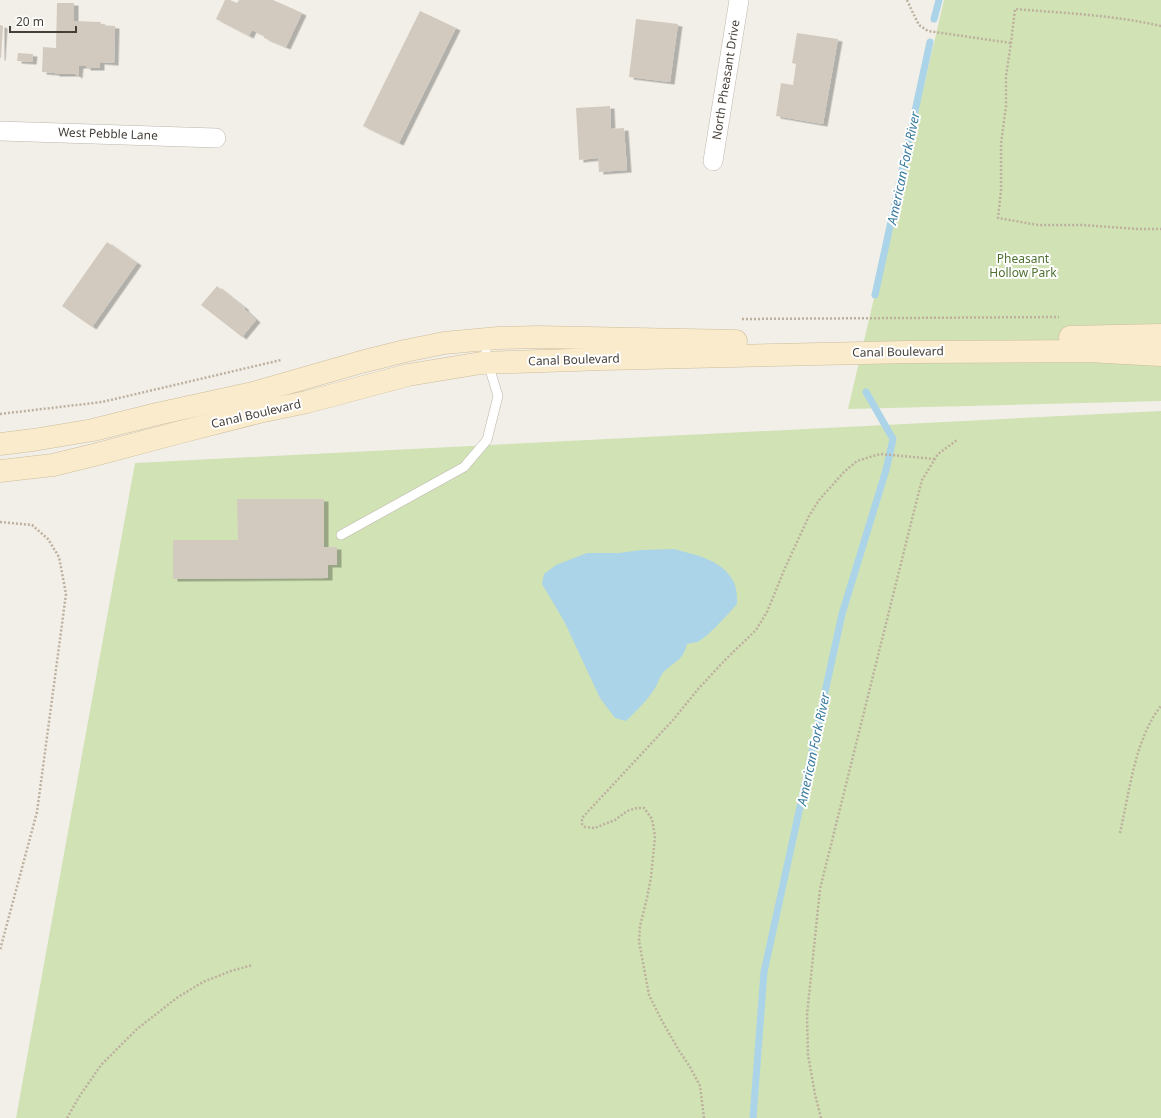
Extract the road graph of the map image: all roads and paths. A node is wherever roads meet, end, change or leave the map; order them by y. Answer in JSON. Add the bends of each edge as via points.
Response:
{"nodes":[{"id":1,"x":739,"y":0,"type":"edge"},
{"id":2,"x":907,"y":0,"type":"edge"},
{"id":3,"x":1161,"y":26,"type":"edge"},
{"id":4,"x":1011,"y":43,"type":"junction"},
{"id":5,"x":0,"y":131,"type":"edge"},
{"id":6,"x":216,"y":138,"type":"dead end"},
{"id":7,"x":712,"y":161,"type":"dead end"},
{"id":8,"x":1161,"y":229,"type":"edge"},
{"id":9,"x":1161,"y":335,"type":"edge"},
{"id":10,"x":484,"y":339,"type":"junction"},
{"id":11,"x":1161,"y":355,"type":"edge"},
{"id":12,"x":488,"y":363,"type":"junction"},
{"id":13,"x":956,"y":440,"type":"dead end"},
{"id":14,"x":0,"y":444,"type":"edge"},
{"id":15,"x":935,"y":459,"type":"junction"},
{"id":16,"x":0,"y":471,"type":"edge"},
{"id":17,"x":0,"y":522,"type":"edge"},
{"id":18,"x":341,"y":535,"type":"dead end"},
{"id":19,"x":1161,"y":706,"type":"edge"},
{"id":20,"x":1120,"y":834,"type":"dead end"},
{"id":21,"x":0,"y":950,"type":"edge"},
{"id":22,"x":253,"y":965,"type":"dead end"},
{"id":23,"x":67,"y":1118,"type":"edge"},
{"id":24,"x":704,"y":1118,"type":"edge"},
{"id":25,"x":821,"y":1118,"type":"edge"}],
"edges":[{"from":1,"to":7,"type":"street","name":"North Pheasant Drive"},
{"from":2,"to":4,"type":"path","via":[[919,25],[928,31]]},
{"from":3,"to":4,"type":"path","via":[[1098,16],[1015,9]]},
{"from":4,"to":8,"type":"path","via":[[1006,76],[998,218],[1038,225]]},
{"from":5,"to":6,"type":"street","name":"West Pebble Lane"},
{"from":9,"to":10,"type":"main road","name":"Canal Boulevard","via":[[712,342],[581,337]]},
{"from":10,"to":12,"type":"lane"},
{"from":10,"to":14,"type":"main road","name":"Canal Boulevard","via":[[444,343],[405,351],[253,393],[93,430]]},
{"from":11,"to":12,"type":"main road","name":"Canal Boulevard","via":[[1088,351],[915,352]]},
{"from":12,"to":16,"type":"main road","name":"Canal Boulevard","via":[[408,375],[53,465]]},
{"from":12,"to":18,"type":"lane","via":[[498,396],[487,440],[464,467]]},
{"from":13,"to":15,"type":"path"},
{"from":15,"to":24,"type":"path","via":[[880,454],[857,461],[844,472],[819,500],[809,516],[767,612],[756,630],[699,688],[673,720],[582,818],[582,824],[595,828],[627,811],[644,808],[652,819],[655,836],[651,877],[639,941],[649,994],[700,1086]]},
{"from":15,"to":25,"type":"path","via":[[922,480],[820,889],[808,1015],[808,1055]]},
{"from":17,"to":21,"type":"path","via":[[32,525],[48,539],[59,557],[66,594],[37,812]]},
{"from":19,"to":20,"type":"path","via":[[1144,734],[1134,765]]},
{"from":22,"to":23,"type":"path","via":[[203,982],[137,1029],[101,1065]]}]}
